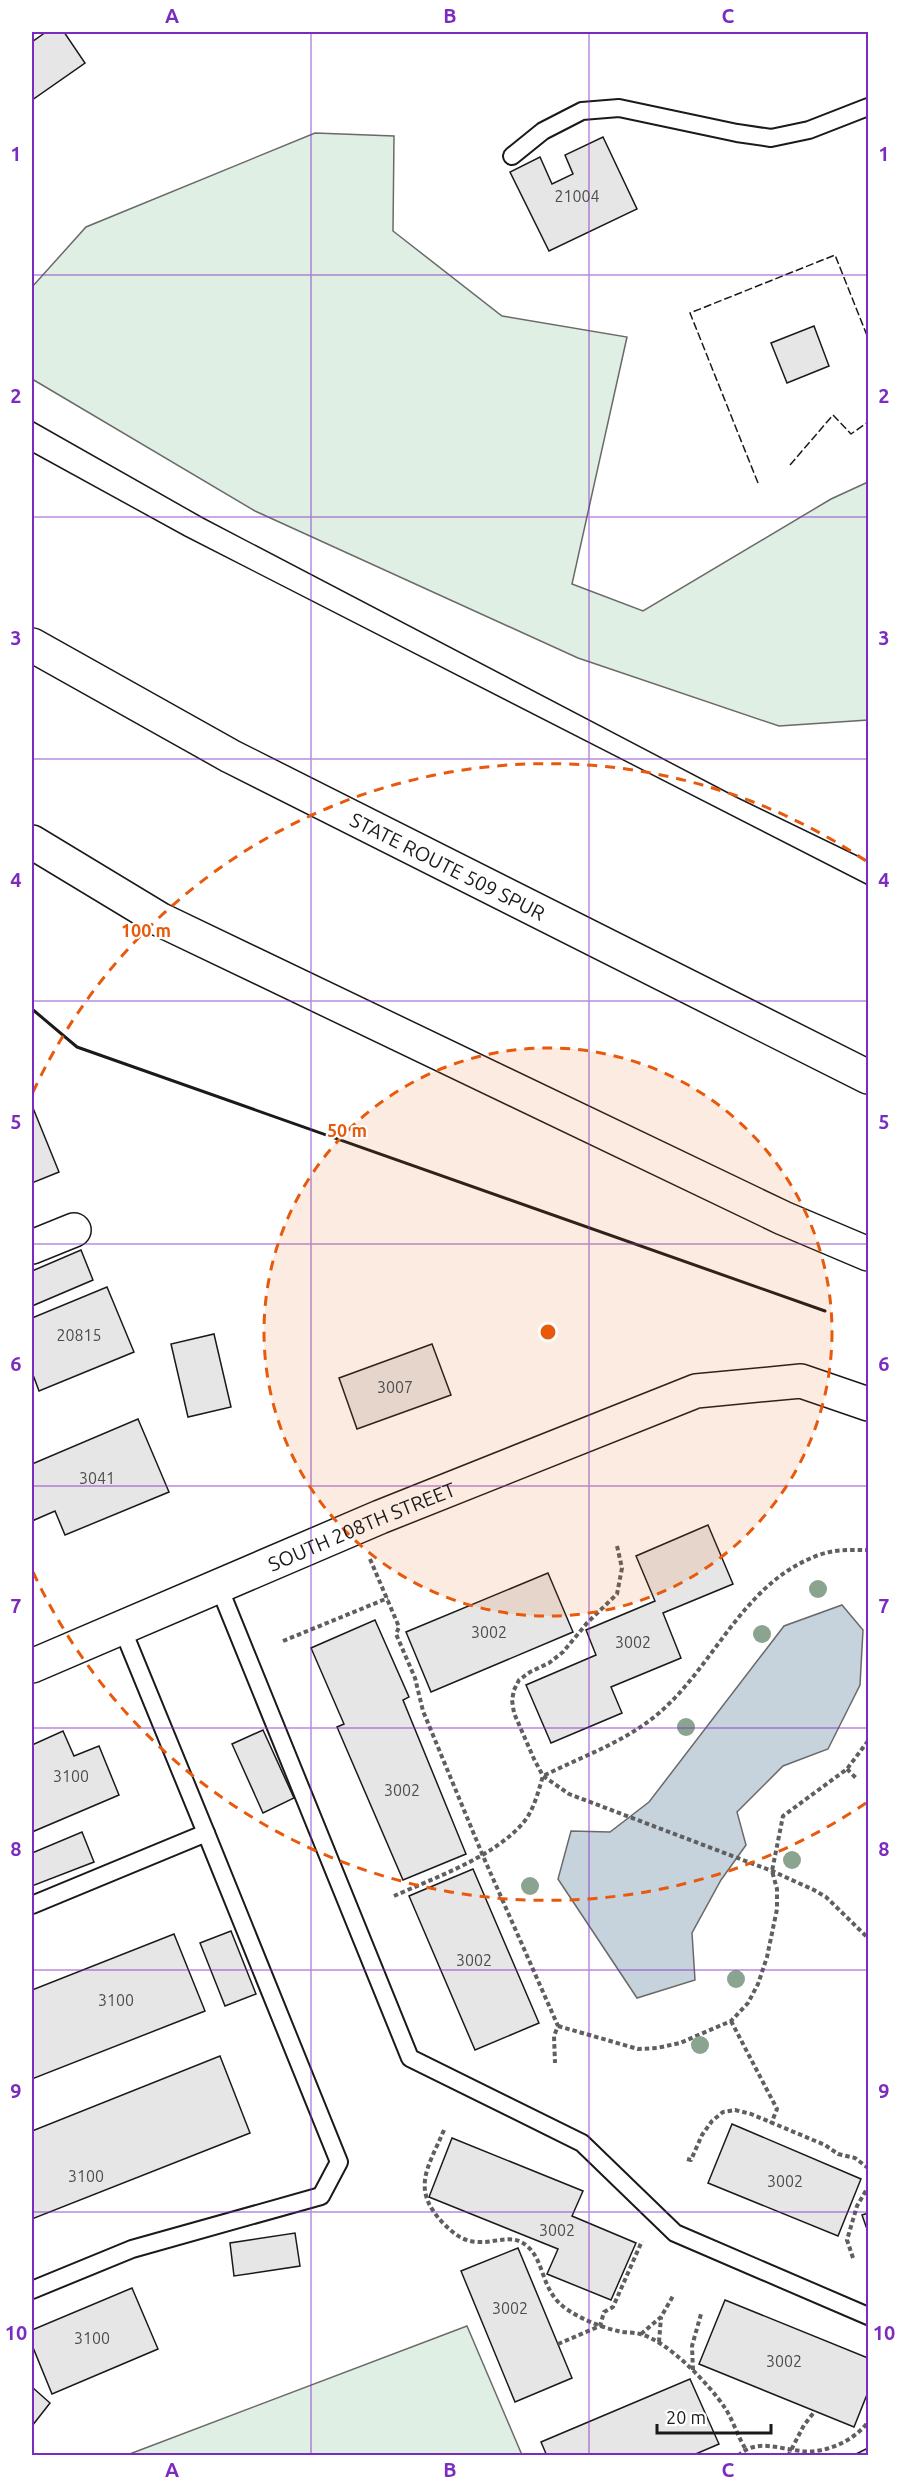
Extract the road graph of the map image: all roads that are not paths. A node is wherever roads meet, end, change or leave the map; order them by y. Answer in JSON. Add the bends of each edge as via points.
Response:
{"nodes":[{"id":1,"x":868,"y":107,"type":"edge"},
{"id":2,"x":512,"y":156,"type":"dead end"},
{"id":3,"x":32,"y":645,"type":"edge"},
{"id":4,"x":32,"y":842,"type":"edge"},
{"id":5,"x":868,"y":1077,"type":"edge"},
{"id":6,"x":74,"y":1230,"type":"dead end"},
{"id":7,"x":32,"y":1247,"type":"edge"},
{"id":8,"x":868,"y":1254,"type":"edge"},
{"id":9,"x":868,"y":1404,"type":"edge"},
{"id":10,"x":219,"y":1587,"type":"junction"},
{"id":11,"x":122,"y":1628,"type":"junction"},
{"id":12,"x":32,"y":1666,"type":"edge"},
{"id":13,"x":206,"y":1833,"type":"junction"},
{"id":14,"x":32,"y":1905,"type":"edge"},
{"id":15,"x":32,"y":2290,"type":"edge"},
{"id":16,"x":868,"y":2316,"type":"edge"}],
"edges":[{"from":1,"to":2,"type":"lane","via":[[809,130],[771,138],[619,108],[582,111],[543,131]]},
{"from":3,"to":5,"type":"main road","name":"STATE ROUTE 509 SPUR","via":[[230,756]]},
{"from":4,"to":8,"type":"main road","via":[[161,920],[783,1218]]},
{"from":6,"to":7,"type":"main road"},
{"from":9,"to":10,"type":"main road","name":"SOUTH 208TH STREET","via":[[801,1381],[696,1391],[381,1517]]},
{"from":10,"to":11,"type":"main road","name":"SOUTH 208TH STREET"},
{"from":10,"to":16,"type":"lane","via":[[410,2058],[582,2143],[675,2233]]},
{"from":11,"to":12,"type":"main road","name":"SOUTH 208TH STREET"},
{"from":11,"to":13,"type":"lane"},
{"from":13,"to":14,"type":"lane"},
{"from":13,"to":15,"type":"lane","via":[[339,2162],[321,2196],[132,2249]]}]}
